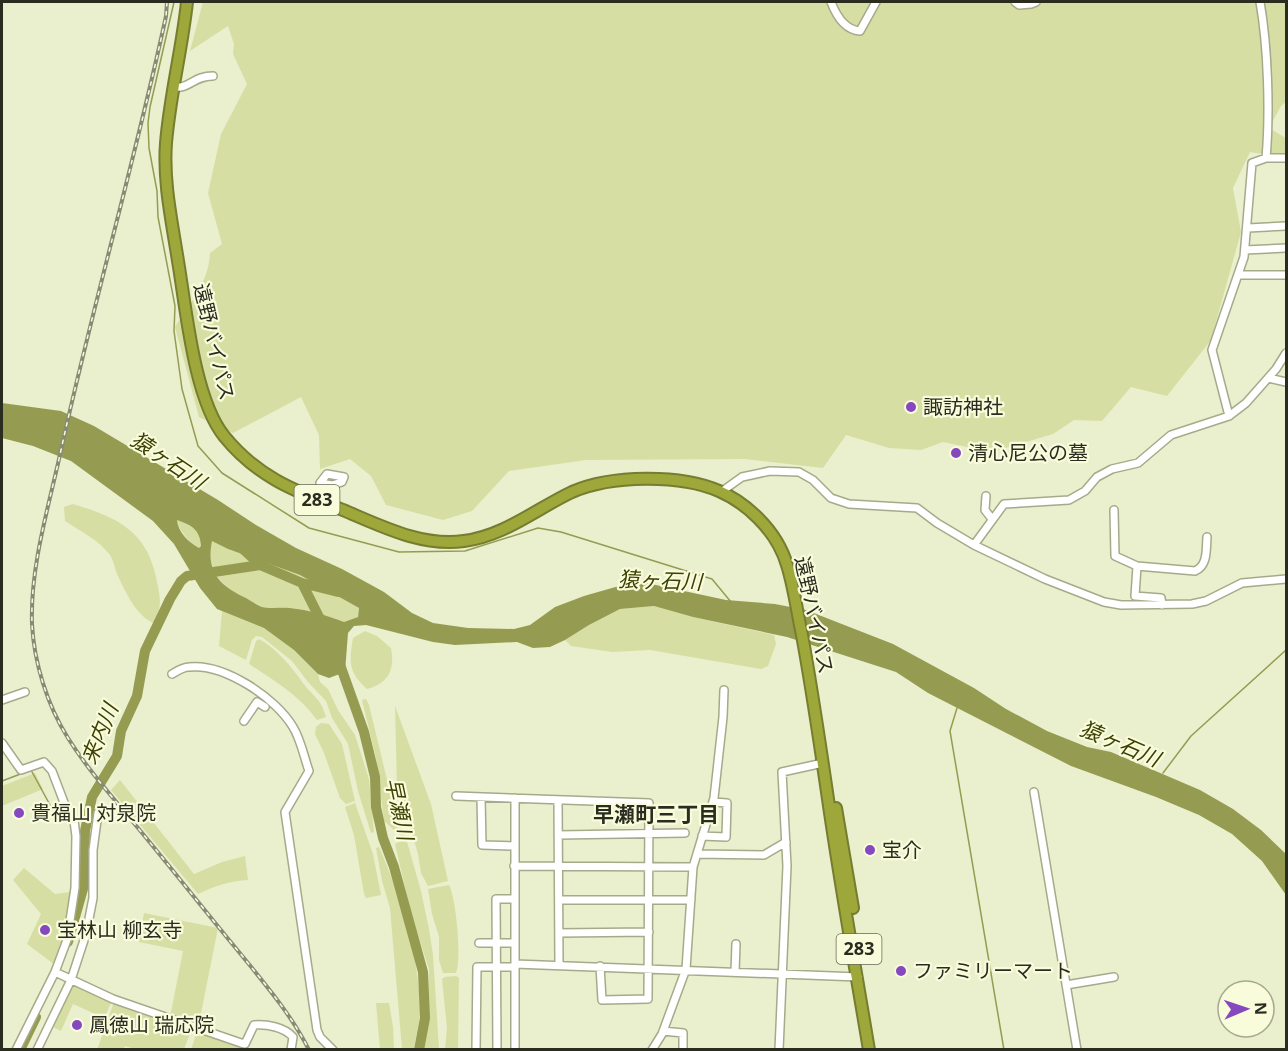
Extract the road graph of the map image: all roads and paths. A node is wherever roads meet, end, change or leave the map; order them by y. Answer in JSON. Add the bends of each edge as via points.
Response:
{"nodes":[{"id":1,"x":188,"y":2,"type":"edge"},
{"id":2,"x":831,"y":2,"type":"edge"},
{"id":3,"x":876,"y":2,"type":"edge"},
{"id":4,"x":1015,"y":2,"type":"edge"},
{"id":5,"x":1035,"y":2,"type":"edge"},
{"id":6,"x":1260,"y":2,"type":"edge"},
{"id":7,"x":213,"y":76,"type":"dead end"},
{"id":8,"x":174,"y":87,"type":"junction"},
{"id":9,"x":1266,"y":158,"type":"junction"},
{"id":10,"x":1287,"y":158,"type":"edge"},
{"id":11,"x":1287,"y":226,"type":"edge"},
{"id":12,"x":1248,"y":228,"type":"junction"},
{"id":13,"x":1287,"y":248,"type":"edge"},
{"id":14,"x":1245,"y":250,"type":"junction"},
{"id":15,"x":1238,"y":275,"type":"junction"},
{"id":16,"x":1287,"y":275,"type":"edge"},
{"id":17,"x":1287,"y":353,"type":"edge"},
{"id":18,"x":1268,"y":378,"type":"junction"},
{"id":19,"x":1287,"y":382,"type":"edge"},
{"id":20,"x":1228,"y":416,"type":"junction"},
{"id":21,"x":332,"y":485,"type":"dead end"},
{"id":22,"x":721,"y":492,"type":"junction"},
{"id":23,"x":986,"y":496,"type":"dead end"},
{"id":24,"x":326,"y":504,"type":"junction"},
{"id":25,"x":1114,"y":510,"type":"dead end"},
{"id":26,"x":992,"y":519,"type":"junction"},
{"id":27,"x":1207,"y":537,"type":"dead end"},
{"id":28,"x":974,"y":545,"type":"junction"},
{"id":29,"x":1137,"y":566,"type":"junction"},
{"id":30,"x":1287,"y":579,"type":"edge"},
{"id":31,"x":1162,"y":605,"type":"junction"},
{"id":32,"x":172,"y":674,"type":"dead end"},
{"id":33,"x":724,"y":690,"type":"dead end"},
{"id":34,"x":25,"y":692,"type":"dead end"},
{"id":35,"x":2,"y":700,"type":"edge"},
{"id":36,"x":265,"y":707,"type":"dead end"},
{"id":37,"x":816,"y":713,"type":"junction"},
{"id":38,"x":244,"y":722,"type":"dead end"},
{"id":39,"x":2,"y":743,"type":"edge"},
{"id":40,"x":823,"y":763,"type":"junction"},
{"id":41,"x":1034,"y":792,"type":"dead end"},
{"id":42,"x":456,"y":796,"type":"dead end"},
{"id":43,"x":481,"y":797,"type":"junction"},
{"id":44,"x":515,"y":798,"type":"junction"},
{"id":45,"x":558,"y":800,"type":"junction"},
{"id":46,"x":713,"y":802,"type":"junction"},
{"id":47,"x":98,"y":813,"type":"dead end"},
{"id":48,"x":685,"y":833,"type":"dead end"},
{"id":49,"x":649,"y":834,"type":"junction"},
{"id":50,"x":558,"y":835,"type":"junction"},
{"id":51,"x":702,"y":837,"type":"junction"},
{"id":52,"x":786,"y":842,"type":"junction"},
{"id":53,"x":514,"y":846,"type":"junction"},
{"id":54,"x":697,"y":854,"type":"junction"},
{"id":55,"x":514,"y":866,"type":"junction"},
{"id":56,"x":559,"y":866,"type":"junction"},
{"id":57,"x":649,"y":867,"type":"junction"},
{"id":58,"x":693,"y":867,"type":"junction"},
{"id":59,"x":515,"y":899,"type":"junction"},
{"id":60,"x":559,"y":900,"type":"junction"},
{"id":61,"x":649,"y":900,"type":"junction"},
{"id":62,"x":691,"y":900,"type":"junction"},
{"id":63,"x":649,"y":932,"type":"junction"},
{"id":64,"x":559,"y":933,"type":"junction"},
{"id":65,"x":479,"y":943,"type":"dead end"},
{"id":66,"x":496,"y":943,"type":"junction"},
{"id":67,"x":515,"y":943,"type":"junction"},
{"id":68,"x":736,"y":944,"type":"dead end"},
{"id":69,"x":515,"y":965,"type":"junction"},
{"id":70,"x":559,"y":965,"type":"junction"},
{"id":71,"x":600,"y":966,"type":"junction"},
{"id":72,"x":496,"y":967,"type":"junction"},
{"id":73,"x":649,"y":968,"type":"junction"},
{"id":74,"x":686,"y":969,"type":"junction"},
{"id":75,"x":55,"y":972,"type":"junction"},
{"id":76,"x":735,"y":972,"type":"junction"},
{"id":77,"x":783,"y":975,"type":"junction"},
{"id":78,"x":858,"y":977,"type":"junction"},
{"id":79,"x":1114,"y":977,"type":"dead end"},
{"id":80,"x":71,"y":980,"type":"junction"},
{"id":81,"x":1066,"y":985,"type":"junction"},
{"id":82,"x":663,"y":1031,"type":"junction"},
{"id":83,"x":16,"y":1050,"type":"edge"},
{"id":84,"x":38,"y":1050,"type":"edge"},
{"id":85,"x":291,"y":1050,"type":"edge"},
{"id":86,"x":333,"y":1050,"type":"edge"},
{"id":87,"x":476,"y":1050,"type":"edge"},
{"id":88,"x":497,"y":1050,"type":"edge"},
{"id":89,"x":515,"y":1050,"type":"edge"},
{"id":90,"x":652,"y":1050,"type":"edge"},
{"id":91,"x":683,"y":1050,"type":"edge"},
{"id":92,"x":779,"y":1050,"type":"edge"},
{"id":93,"x":869,"y":1050,"type":"edge"},
{"id":94,"x":876,"y":1050,"type":"edge"},
{"id":95,"x":1077,"y":1050,"type":"edge"}],
"edges":[{"from":1,"to":8,"type":"highway","name":"遠野バイパス","number":"283"},
{"from":2,"to":3,"type":"street","via":[[843,23],[860,31]]},
{"from":4,"to":5,"type":"street"},
{"from":6,"to":9,"type":"street"},
{"from":7,"to":8,"type":"street","via":[[202,76],[183,88]]},
{"from":8,"to":24,"type":"highway","name":"遠野バイパス","number":"283","via":[[166,146],[168,189],[189,332],[204,399],[222,434],[251,464],[282,486]]},
{"from":9,"to":10,"type":"street"},
{"from":9,"to":12,"type":"street","via":[[1252,163]]},
{"from":11,"to":12,"type":"street"},
{"from":12,"to":14,"type":"street"},
{"from":13,"to":14,"type":"street"},
{"from":14,"to":15,"type":"street"},
{"from":15,"to":16,"type":"street"},
{"from":15,"to":20,"type":"street","via":[[1212,350]]},
{"from":17,"to":18,"type":"street"},
{"from":18,"to":19,"type":"street"},
{"from":18,"to":20,"type":"street"},
{"from":20,"to":26,"type":"street","via":[[1171,435],[1138,463],[1112,469],[1068,500],[1004,504]]},
{"from":21,"to":24,"type":"street"},
{"from":22,"to":24,"type":"highway","name":"遠野バイパス","number":"283","via":[[693,483],[659,479],[587,486],[491,536],[446,542],[392,530]]},
{"from":22,"to":28,"type":"street","via":[[742,477],[770,471],[800,472],[831,498],[849,504],[917,508]]},
{"from":22,"to":37,"type":"highway","name":"遠野バイパス","number":"283","via":[[761,520],[781,548],[788,566]]},
{"from":23,"to":26,"type":"street","via":[[985,510]]},
{"from":25,"to":29,"type":"street","via":[[1114,556]]},
{"from":26,"to":28,"type":"street"},
{"from":27,"to":29,"type":"street","via":[[1200,569]]},
{"from":28,"to":31,"type":"street","via":[[1104,602]]},
{"from":29,"to":31,"type":"street","via":[[1135,596],[1161,598]]},
{"from":30,"to":31,"type":"street","via":[[1242,583],[1206,601]]},
{"from":32,"to":86,"type":"street","via":[[195,667],[230,675],[274,704],[294,729],[309,771],[285,812],[317,1030]]},
{"from":33,"to":46,"type":"street"},
{"from":34,"to":35,"type":"street"},
{"from":36,"to":38,"type":"street","via":[[257,702]]},
{"from":37,"to":40,"type":"highway","name":"遠野バイパス","number":"283"},
{"from":37,"to":94,"type":"highway","name":"遠野バイパス","number":"283","via":[[840,826]]},
{"from":39,"to":75,"type":"street","via":[[21,770],[44,762],[52,771],[74,821],[76,865],[70,920]]},
{"from":40,"to":52,"type":"street","via":[[782,772]]},
{"from":40,"to":78,"type":"highway","name":"遠野バイパス","number":"283"},
{"from":41,"to":81,"type":"street"},
{"from":42,"to":43,"type":"street"},
{"from":43,"to":44,"type":"street"},
{"from":43,"to":53,"type":"street","via":[[482,845]]},
{"from":44,"to":45,"type":"street"},
{"from":44,"to":53,"type":"street"},
{"from":45,"to":49,"type":"street","via":[[649,803]]},
{"from":45,"to":50,"type":"street"},
{"from":46,"to":51,"type":"street"},
{"from":46,"to":51,"type":"street","via":[[727,803],[726,837]]},
{"from":47,"to":80,"type":"street","via":[[93,898]]},
{"from":48,"to":49,"type":"street"},
{"from":49,"to":50,"type":"street"},
{"from":49,"to":57,"type":"street"},
{"from":50,"to":56,"type":"street"},
{"from":51,"to":54,"type":"street"},
{"from":52,"to":54,"type":"street","via":[[764,855]]},
{"from":52,"to":77,"type":"street"},
{"from":53,"to":55,"type":"street"},
{"from":54,"to":58,"type":"street"},
{"from":55,"to":56,"type":"street"},
{"from":55,"to":59,"type":"street"},
{"from":56,"to":57,"type":"street"},
{"from":56,"to":60,"type":"street"},
{"from":57,"to":58,"type":"street"},
{"from":57,"to":61,"type":"street"},
{"from":58,"to":62,"type":"street"},
{"from":59,"to":66,"type":"street","via":[[496,899]]},
{"from":59,"to":67,"type":"street"},
{"from":60,"to":61,"type":"street"},
{"from":60,"to":64,"type":"street"},
{"from":61,"to":62,"type":"street"},
{"from":61,"to":63,"type":"street"},
{"from":62,"to":74,"type":"street"},
{"from":63,"to":64,"type":"street"},
{"from":63,"to":73,"type":"street"},
{"from":64,"to":70,"type":"street"},
{"from":65,"to":66,"type":"street"},
{"from":66,"to":67,"type":"street"},
{"from":66,"to":72,"type":"street"},
{"from":67,"to":69,"type":"street"},
{"from":68,"to":76,"type":"street"},
{"from":69,"to":70,"type":"street"},
{"from":69,"to":72,"type":"street"},
{"from":69,"to":89,"type":"street"},
{"from":70,"to":71,"type":"street"},
{"from":71,"to":73,"type":"street"},
{"from":71,"to":73,"type":"street","via":[[602,999],[648,999]]},
{"from":72,"to":87,"type":"street","via":[[477,967]]},
{"from":72,"to":88,"type":"street"},
{"from":73,"to":74,"type":"street"},
{"from":74,"to":76,"type":"street"},
{"from":74,"to":82,"type":"street"},
{"from":75,"to":80,"type":"street"},
{"from":75,"to":83,"type":"street"},
{"from":76,"to":77,"type":"street"},
{"from":77,"to":78,"type":"street"},
{"from":77,"to":92,"type":"street"},
{"from":78,"to":93,"type":"highway","name":"遠野バイパス","number":"283"},
{"from":79,"to":81,"type":"street"},
{"from":80,"to":84,"type":"street"},
{"from":80,"to":85,"type":"street","via":[[113,999],[245,1044],[254,1025],[264,1024],[288,1032],[293,1037]]},
{"from":81,"to":95,"type":"street"},
{"from":82,"to":90,"type":"street"},
{"from":82,"to":91,"type":"street","via":[[683,1033]]}]}
